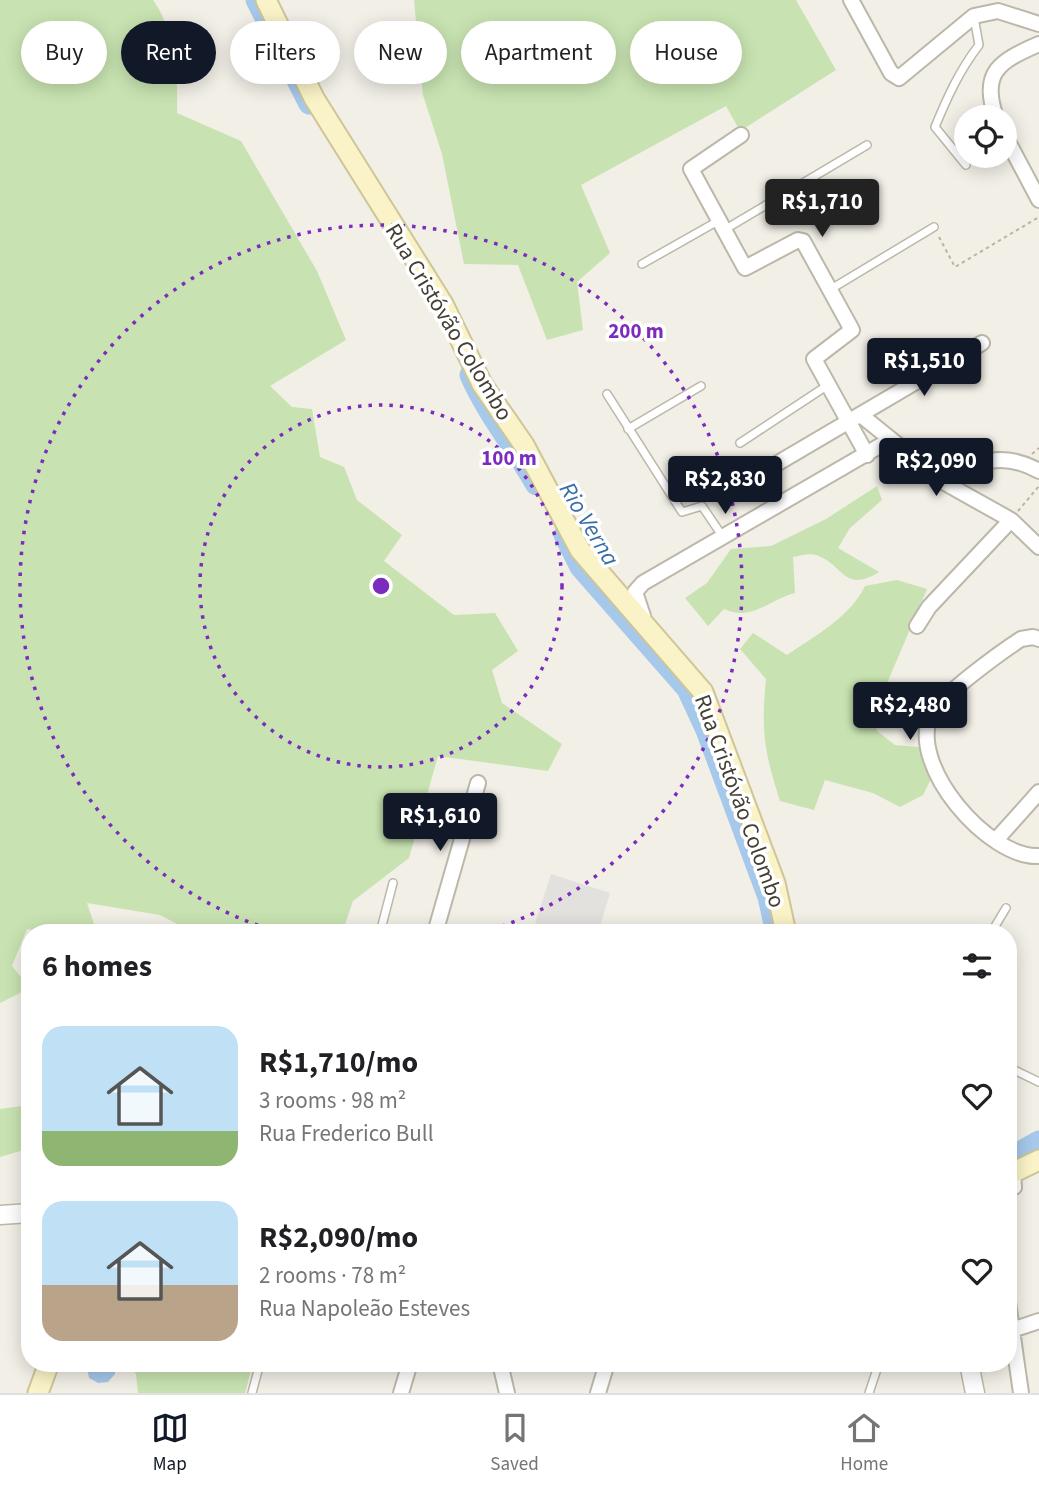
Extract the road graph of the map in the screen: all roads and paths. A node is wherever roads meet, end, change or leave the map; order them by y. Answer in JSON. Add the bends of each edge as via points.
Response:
{"nodes":[{"id":1,"x":266,"y":0,"type":"edge"},
{"id":2,"x":851,"y":0,"type":"edge"},
{"id":3,"x":974,"y":16,"type":"junction"},
{"id":4,"x":1039,"y":24,"type":"edge"},
{"id":5,"x":1039,"y":44,"type":"edge"},
{"id":6,"x":992,"y":105,"type":"edge"},
{"id":7,"x":741,"y":135,"type":"dead end"},
{"id":8,"x":867,"y":145,"type":"dead end"},
{"id":9,"x":954,"y":150,"type":"edge"},
{"id":10,"x":1017,"y":159,"type":"edge"},
{"id":11,"x":1039,"y":200,"type":"edge"},
{"id":12,"x":1039,"y":217,"type":"edge"},
{"id":13,"x":721,"y":226,"type":"junction"},
{"id":14,"x":934,"y":227,"type":"joint"},
{"id":15,"x":642,"y":264,"type":"dead end"},
{"id":16,"x":831,"y":289,"type":"junction"},
{"id":17,"x":982,"y":343,"type":"dead end"},
{"id":18,"x":828,"y":385,"type":"junction"},
{"id":19,"x":701,"y":386,"type":"dead end"},
{"id":20,"x":607,"y":394,"type":"dead end"},
{"id":21,"x":855,"y":419,"type":"junction"},
{"id":22,"x":628,"y":429,"type":"junction"},
{"id":23,"x":890,"y":440,"type":"junction"},
{"id":24,"x":740,"y":443,"type":"dead end"},
{"id":25,"x":867,"y":455,"type":"junction"},
{"id":26,"x":766,"y":470,"type":"dead end"},
{"id":27,"x":1039,"y":471,"type":"edge"},
{"id":28,"x":945,"y":483,"type":"junction"},
{"id":29,"x":1039,"y":486,"type":"edge"},
{"id":30,"x":1011,"y":520,"type":"junction"},
{"id":31,"x":723,"y":537,"type":"junction"},
{"id":32,"x":1039,"y":547,"type":"edge"},
{"id":33,"x":648,"y":626,"type":"junction"},
{"id":34,"x":917,"y":626,"type":"dead end"},
{"id":35,"x":1039,"y":639,"type":"edge"},
{"id":36,"x":478,"y":783,"type":"dead end"},
{"id":37,"x":1039,"y":792,"type":"edge"},
{"id":38,"x":996,"y":840,"type":"junction"},
{"id":39,"x":1039,"y":856,"type":"edge"},
{"id":40,"x":393,"y":883,"type":"dead end"},
{"id":41,"x":1006,"y":908,"type":"dead end"},
{"id":42,"x":382,"y":924,"type":"edge"},
{"id":43,"x":438,"y":924,"type":"edge"},
{"id":44,"x":784,"y":924,"type":"edge"},
{"id":45,"x":996,"y":924,"type":"edge"},
{"id":46,"x":1017,"y":1071,"type":"edge"},
{"id":47,"x":1039,"y":1082,"type":"edge"},
{"id":48,"x":1039,"y":1160,"type":"edge"},
{"id":49,"x":1017,"y":1175,"type":"edge"},
{"id":50,"x":21,"y":1214,"type":"edge"},
{"id":51,"x":0,"y":1215,"type":"edge"},
{"id":52,"x":1039,"y":1321,"type":"edge"},
{"id":53,"x":1017,"y":1328,"type":"edge"},
{"id":54,"x":1017,"y":1365,"type":"edge"},
{"id":55,"x":46,"y":1372,"type":"edge"},
{"id":56,"x":258,"y":1372,"type":"edge"},
{"id":57,"x":407,"y":1372,"type":"edge"},
{"id":58,"x":502,"y":1372,"type":"edge"},
{"id":59,"x":604,"y":1372,"type":"edge"},
{"id":60,"x":876,"y":1372,"type":"edge"},
{"id":61,"x":971,"y":1372,"type":"edge"},
{"id":62,"x":38,"y":1393,"type":"edge"},
{"id":63,"x":252,"y":1393,"type":"edge"},
{"id":64,"x":401,"y":1393,"type":"edge"},
{"id":65,"x":507,"y":1393,"type":"edge"},
{"id":66,"x":598,"y":1393,"type":"edge"},
{"id":67,"x":869,"y":1393,"type":"edge"},
{"id":68,"x":975,"y":1393,"type":"edge"},
{"id":69,"x":1021,"y":1393,"type":"edge"}],
"edges":[{"from":1,"to":33,"type":"main road","name":"Rua Cristóvão Colombo","via":[[314,98],[443,304],[482,384],[524,445],[580,550]]},
{"from":2,"to":3,"type":"street","via":[[891,73],[899,78]]},
{"from":3,"to":4,"type":"street","via":[[998,11]]},
{"from":3,"to":9,"type":"lane","via":[[979,45],[955,79],[935,127]]},
{"from":5,"to":6,"type":"street","via":[[1009,58],[995,71],[989,83]]},
{"from":7,"to":13,"type":"street","via":[[691,169]]},
{"from":8,"to":13,"type":"lane"},
{"from":10,"to":11,"type":"street"},
{"from":12,"to":14,"type":"path","via":[[955,267]]},
{"from":13,"to":15,"type":"lane"},
{"from":13,"to":16,"type":"street","via":[[745,268],[801,239]]},
{"from":14,"to":16,"type":"lane"},
{"from":16,"to":18,"type":"street","via":[[852,330],[815,356]]},
{"from":17,"to":21,"type":"street"},
{"from":18,"to":21,"type":"street"},
{"from":18,"to":24,"type":"lane"},
{"from":19,"to":22,"type":"lane"},
{"from":20,"to":22,"type":"lane"},
{"from":21,"to":23,"type":"street"},
{"from":21,"to":25,"type":"street"},
{"from":21,"to":26,"type":"street"},
{"from":22,"to":31,"type":"lane","via":[[682,512],[702,506]]},
{"from":23,"to":25,"type":"street"},
{"from":23,"to":28,"type":"street"},
{"from":25,"to":31,"type":"street"},
{"from":27,"to":28,"type":"street","via":[[1023,462],[981,462]]},
{"from":28,"to":30,"type":"street"},
{"from":29,"to":30,"type":"path"},
{"from":30,"to":32,"type":"street"},
{"from":30,"to":34,"type":"street","via":[[929,607]]},
{"from":31,"to":33,"type":"street","via":[[638,587],[635,599]]},
{"from":33,"to":44,"type":"main road","name":"Rua Cristóvão Colombo","via":[[703,692],[775,883]]},
{"from":35,"to":38,"type":"street","via":[[1013,644],[943,701],[931,715],[926,737],[930,758],[956,806]]},
{"from":36,"to":43,"type":"street"},
{"from":37,"to":38,"type":"street"},
{"from":38,"to":39,"type":"street"},
{"from":40,"to":42,"type":"lane"},
{"from":41,"to":45,"type":"lane"},
{"from":46,"to":47,"type":"lane"},
{"from":48,"to":49,"type":"main road"},
{"from":50,"to":51,"type":"street"},
{"from":52,"to":53,"type":"street"},
{"from":54,"to":69,"type":"street"},
{"from":55,"to":62,"type":"main road"},
{"from":56,"to":63,"type":"lane"},
{"from":57,"to":64,"type":"street"},
{"from":58,"to":65,"type":"street"},
{"from":59,"to":66,"type":"street"},
{"from":60,"to":67,"type":"lane"},
{"from":61,"to":68,"type":"street"}]}
